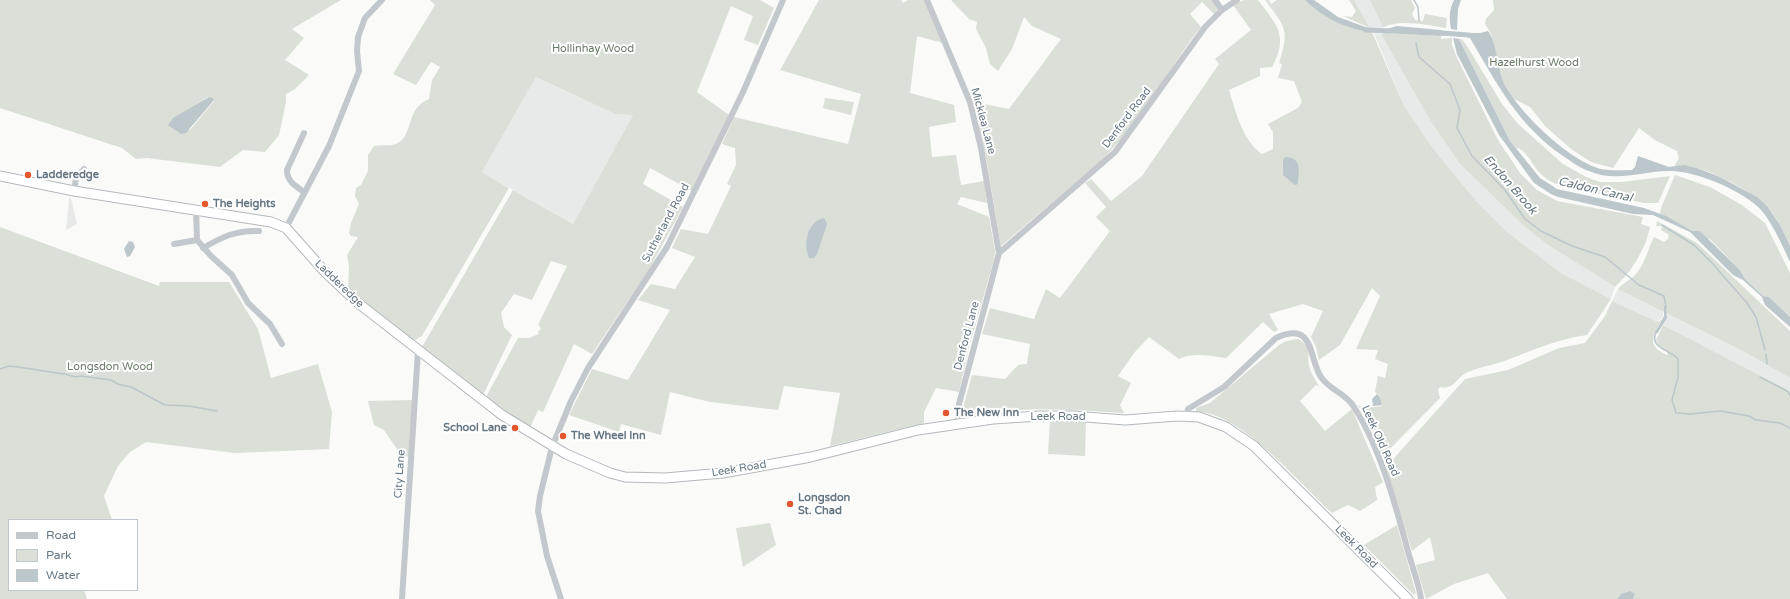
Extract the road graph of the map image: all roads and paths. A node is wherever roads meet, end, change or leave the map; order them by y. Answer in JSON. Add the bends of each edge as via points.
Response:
{"nodes":[{"id":1,"x":382,"y":0,"type":"edge"},
{"id":2,"x":783,"y":0,"type":"edge"},
{"id":3,"x":928,"y":0,"type":"edge"},
{"id":4,"x":1215,"y":0,"type":"edge"},
{"id":5,"x":1238,"y":0,"type":"edge"},
{"id":6,"x":1222,"y":10,"type":"junction"},
{"id":7,"x":304,"y":134,"type":"dead end"},
{"id":8,"x":84,"y":169,"type":"dead end"},
{"id":9,"x":0,"y":176,"type":"edge"},
{"id":10,"x":74,"y":191,"type":"junction"},
{"id":11,"x":304,"y":192,"type":"junction"},
{"id":12,"x":196,"y":210,"type":"junction"},
{"id":13,"x":286,"y":228,"type":"junction"},
{"id":14,"x":259,"y":231,"type":"dead end"},
{"id":15,"x":198,"y":240,"type":"junction"},
{"id":16,"x":174,"y":244,"type":"dead end"},
{"id":17,"x":203,"y":248,"type":"junction"},
{"id":18,"x":999,"y":252,"type":"junction"},
{"id":19,"x":282,"y":344,"type":"dead end"},
{"id":20,"x":418,"y":351,"type":"junction"},
{"id":21,"x":1186,"y":416,"type":"junction"},
{"id":22,"x":961,"y":423,"type":"junction"},
{"id":23,"x":552,"y":447,"type":"junction"},
{"id":24,"x":402,"y":599,"type":"edge"},
{"id":25,"x":561,"y":599,"type":"edge"},
{"id":26,"x":1408,"y":599,"type":"edge"},
{"id":27,"x":1421,"y":599,"type":"edge"}],
"edges":[{"from":1,"to":11,"type":"street","via":[[365,18],[360,29],[357,51],[359,71],[329,146]]},
{"from":2,"to":23,"type":"street","name":"Sutherland Road","via":[[743,92],[667,247],[588,368]]},
{"from":3,"to":18,"type":"street","name":"Micklea Lane","via":[[970,102],[981,148]]},
{"from":4,"to":6,"type":"street"},
{"from":5,"to":6,"type":"street","name":"Denford Road"},
{"from":6,"to":18,"type":"street","name":"Denford Road","via":[[1193,44],[1115,152]]},
{"from":7,"to":11,"type":"street","via":[[287,170],[287,176],[293,184]]},
{"from":8,"to":10,"type":"street","via":[[76,178]]},
{"from":9,"to":10,"type":"highway","name":"Ladderedge"},
{"from":10,"to":12,"type":"highway","name":"Ladderedge"},
{"from":11,"to":13,"type":"street"},
{"from":12,"to":13,"type":"highway","name":"Ladderedge","via":[[271,222]]},
{"from":12,"to":15,"type":"street"},
{"from":13,"to":20,"type":"highway","name":"Ladderedge","via":[[326,273],[358,303]]},
{"from":14,"to":17,"type":"street","via":[[244,230],[228,234]]},
{"from":15,"to":16,"type":"street"},
{"from":15,"to":17,"type":"street"},
{"from":17,"to":19,"type":"street","via":[[232,274],[248,303],[270,324]]},
{"from":18,"to":22,"type":"street","name":"Denford Lane","via":[[959,404],[957,414]]},
{"from":20,"to":23,"type":"highway","name":"Ladderedge","via":[[502,415]]},
{"from":20,"to":24,"type":"street","name":"City Lane"},
{"from":21,"to":22,"type":"highway","name":"Leek Road","via":[[1125,420],[1040,416]]},
{"from":21,"to":26,"type":"highway","name":"Leek Road","via":[[1212,421],[1226,427],[1254,446]]},
{"from":21,"to":27,"type":"street","name":"Leek Old Road","via":[[1188,409],[1224,387],[1276,338],[1295,333],[1303,336],[1309,343],[1320,376],[1328,386],[1348,398],[1374,448],[1397,510]]},
{"from":22,"to":23,"type":"highway","name":"Leek Road","via":[[918,430],[811,457],[723,473],[665,478],[641,479],[610,473]]},
{"from":23,"to":25,"type":"street","via":[[538,512]]}]}
